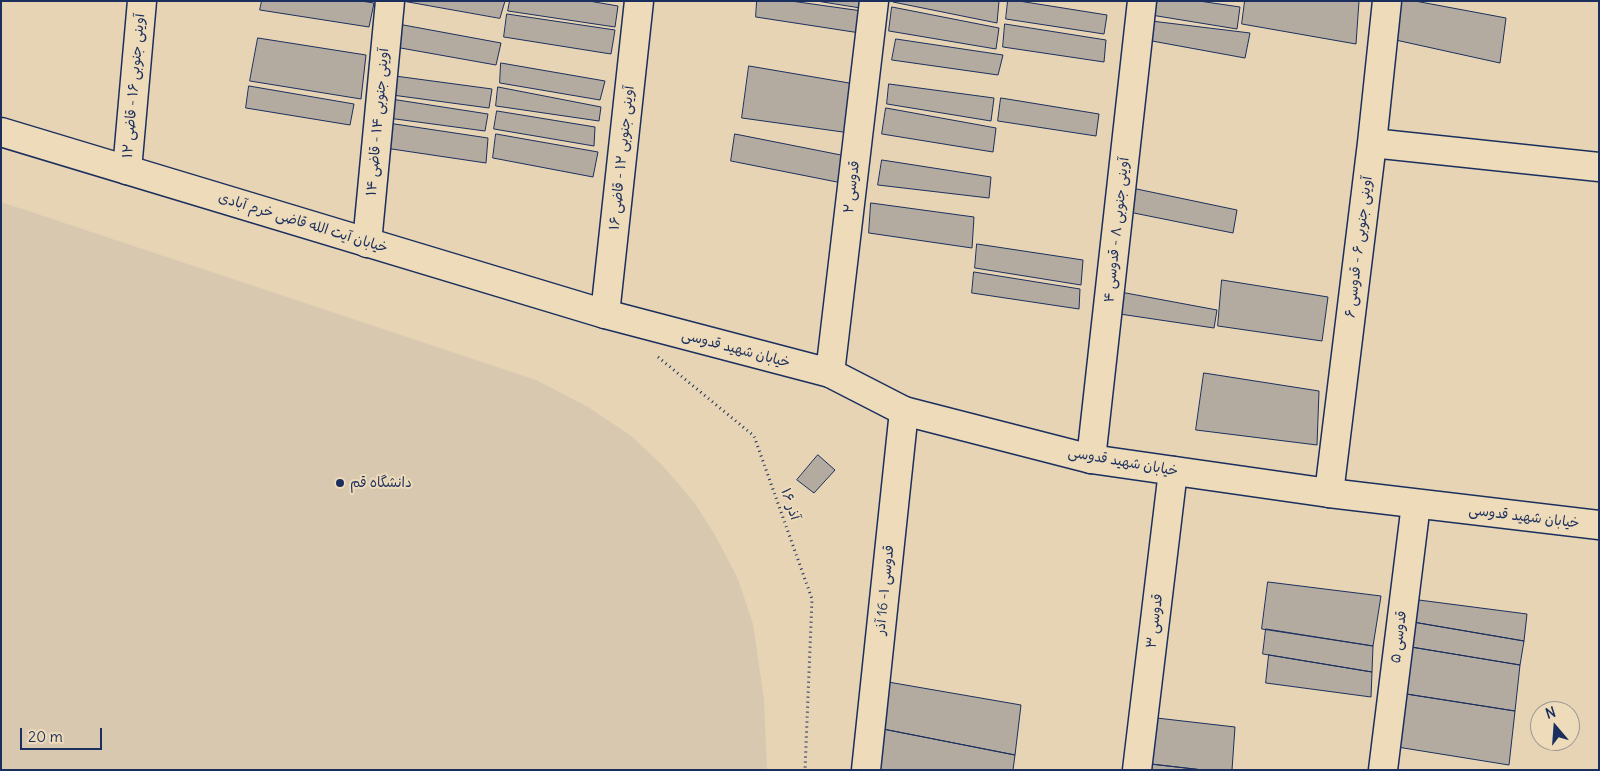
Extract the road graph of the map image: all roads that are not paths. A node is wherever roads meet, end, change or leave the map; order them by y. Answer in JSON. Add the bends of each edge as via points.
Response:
{"nodes":[{"id":1,"x":142,"y":1,"type":"edge"},
{"id":2,"x":390,"y":1,"type":"edge"},
{"id":3,"x":639,"y":1,"type":"edge"},
{"id":4,"x":874,"y":1,"type":"edge"},
{"id":5,"x":1142,"y":1,"type":"edge"},
{"id":6,"x":1387,"y":1,"type":"edge"},
{"id":7,"x":1,"y":132,"type":"edge"},
{"id":8,"x":1372,"y":143,"type":"junction"},
{"id":9,"x":1599,"y":167,"type":"edge"},
{"id":10,"x":127,"y":170,"type":"junction"},
{"id":11,"x":367,"y":243,"type":"junction"},
{"id":12,"x":605,"y":314,"type":"junction"},
{"id":13,"x":830,"y":373,"type":"junction"},
{"id":14,"x":904,"y":410,"type":"junction"},
{"id":15,"x":1091,"y":459,"type":"junction"},
{"id":16,"x":1173,"y":471,"type":"junction"},
{"id":17,"x":1329,"y":493,"type":"junction"},
{"id":18,"x":1416,"y":504,"type":"junction"},
{"id":19,"x":1599,"y":526,"type":"edge"},
{"id":20,"x":866,"y":770,"type":"edge"},
{"id":21,"x":1137,"y":770,"type":"edge"},
{"id":22,"x":1383,"y":770,"type":"edge"}],
"edges":[{"from":1,"to":10,"type":"street","name":"آوینی جنوبی ۱۶ - قاضی ۱۲"},
{"from":2,"to":11,"type":"street","name":"آوینی جنوبی ۱۴ - قاضی ۱۴"},
{"from":3,"to":12,"type":"street","name":"آوینی جنوبی ۱۲ - قاضی ۱۶"},
{"from":4,"to":13,"type":"street","name":"قدوسی ۲"},
{"from":5,"to":15,"type":"street","name":"آوینی جنوبی ۸ - قدوسی ۴"},
{"from":6,"to":8,"type":"street","name":"آوینی جنوبی ۶ - قدوسی ۶"},
{"from":7,"to":10,"type":"street","name":"خیابان آیت الله قاضی خرم آبادی"},
{"from":8,"to":9,"type":"street"},
{"from":8,"to":17,"type":"street","name":"آوینی جنوبی ۶ - قدوسی ۶"},
{"from":10,"to":11,"type":"street","name":"خیابان آیت الله قاضی خرم آبادی"},
{"from":11,"to":12,"type":"street","name":"خیابان آیت الله قاضی خرم آبادی"},
{"from":12,"to":13,"type":"street","name":"خیابان شهید قدوسی"},
{"from":13,"to":14,"type":"street","name":"خیابان شهید قدوسی"},
{"from":14,"to":15,"type":"street","name":"خیابان شهید قدوسی"},
{"from":14,"to":20,"type":"street","name":"قدوسی ۱- 16 آذر"},
{"from":15,"to":16,"type":"street","name":"خیابان شهید قدوسی"},
{"from":16,"to":17,"type":"street","name":"خیابان شهید قدوسی"},
{"from":16,"to":21,"type":"street","name":"قدوسی ۳"},
{"from":17,"to":18,"type":"street","name":"خیابان شهید قدوسی"},
{"from":18,"to":19,"type":"street","name":"خیابان شهید قدوسی"},
{"from":18,"to":22,"type":"street","name":"قدوسی ۵"}]}
